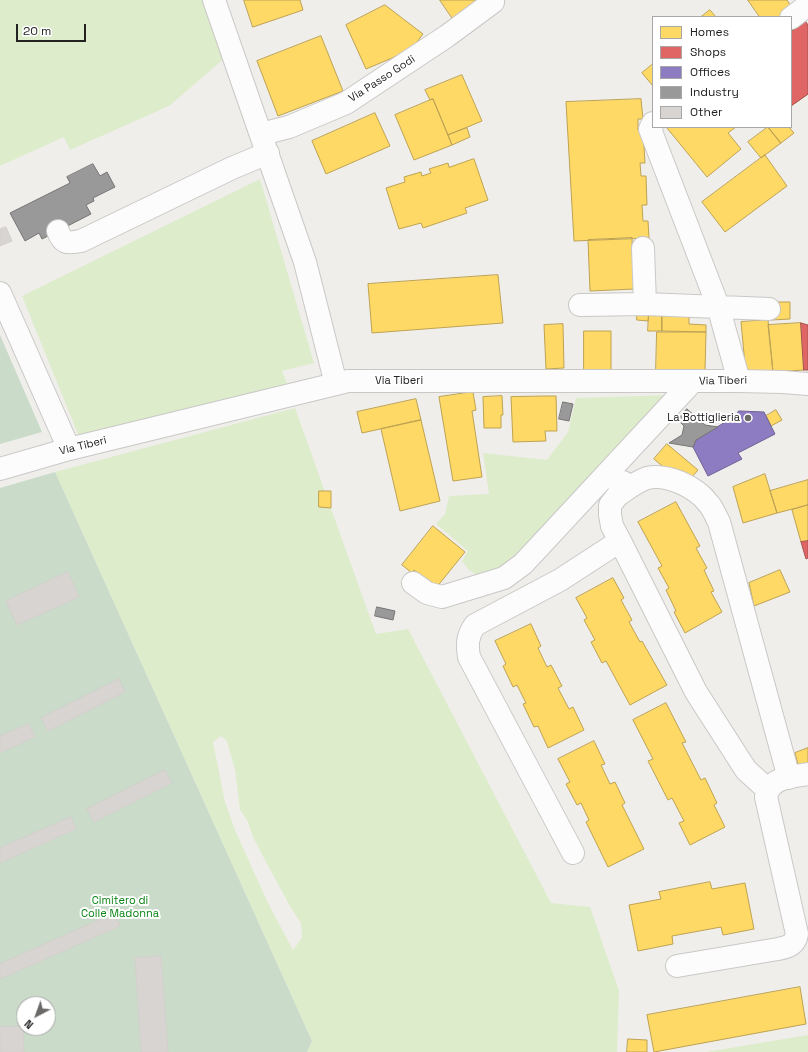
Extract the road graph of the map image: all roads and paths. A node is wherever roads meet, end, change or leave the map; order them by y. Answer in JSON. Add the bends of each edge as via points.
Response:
{"nodes":[{"id":1,"x":214,"y":0,"type":"edge"},
{"id":2,"x":493,"y":2,"type":"dead end"},
{"id":3,"x":808,"y":5,"type":"edge"},
{"id":4,"x":792,"y":17,"type":"edge"},
{"id":5,"x":652,"y":124,"type":"edge"},
{"id":6,"x":264,"y":144,"type":"junction"},
{"id":7,"x":58,"y":231,"type":"dead end"},
{"id":8,"x":643,"y":248,"type":"dead end"},
{"id":9,"x":0,"y":293,"type":"edge"},
{"id":10,"x":645,"y":304,"type":"junction"},
{"id":11,"x":580,"y":305,"type":"dead end"},
{"id":12,"x":718,"y":306,"type":"junction"},
{"id":13,"x":769,"y":309,"type":"dead end"},
{"id":14,"x":739,"y":381,"type":"junction"},
{"id":15,"x":692,"y":382,"type":"junction"},
{"id":16,"x":336,"y":384,"type":"junction"},
{"id":17,"x":808,"y":384,"type":"edge"},
{"id":18,"x":641,"y":438,"type":"junction"},
{"id":19,"x":69,"y":449,"type":"junction"},
{"id":20,"x":0,"y":469,"type":"edge"},
{"id":21,"x":618,"y":495,"type":"junction"},
{"id":22,"x":620,"y":541,"type":"junction"},
{"id":23,"x":413,"y":583,"type":"dead end"},
{"id":24,"x":799,"y":776,"type":"edge"},
{"id":25,"x":768,"y":790,"type":"junction"},
{"id":26,"x":573,"y":853,"type":"dead end"},
{"id":27,"x":677,"y":966,"type":"dead end"}],
"edges":[{"from":1,"to":6,"type":"street"},
{"from":2,"to":6,"type":"street","name":"Via Passo Godi","via":[[346,103],[289,127]]},
{"from":3,"to":4,"type":"street"},
{"from":5,"to":12,"type":"street","via":[[650,128]]},
{"from":6,"to":7,"type":"street","name":"Via Passo Godi","via":[[232,168],[81,241],[65,242]]},
{"from":6,"to":16,"type":"street","via":[[305,262]]},
{"from":8,"to":10,"type":"street"},
{"from":9,"to":19,"type":"street"},
{"from":10,"to":11,"type":"street"},
{"from":10,"to":12,"type":"street"},
{"from":12,"to":13,"type":"street"},
{"from":12,"to":14,"type":"street"},
{"from":14,"to":15,"type":"street","name":"Via Tiberi"},
{"from":14,"to":17,"type":"street","name":"Via Tiberi"},
{"from":15,"to":16,"type":"street","name":"Via Tiberi","via":[[348,381]]},
{"from":15,"to":18,"type":"street"},
{"from":16,"to":19,"type":"street","name":"Via Tiberi"},
{"from":18,"to":21,"type":"street"},
{"from":18,"to":23,"type":"street","via":[[540,547],[504,578],[442,597],[427,592]]},
{"from":19,"to":20,"type":"street","name":"Via Tiberi"},
{"from":21,"to":22,"type":"street","via":[[610,505],[610,515],[612,526]]},
{"from":21,"to":24,"type":"street","via":[[647,478],[665,477],[695,492],[712,508]]},
{"from":22,"to":25,"type":"street","via":[[696,692],[746,770]]},
{"from":22,"to":26,"type":"street","via":[[560,580],[475,625],[467,640],[469,658]]},
{"from":24,"to":25,"type":"street","via":[[777,781]]},
{"from":25,"to":27,"type":"street","via":[[766,797],[796,938],[788,947]]}]}
